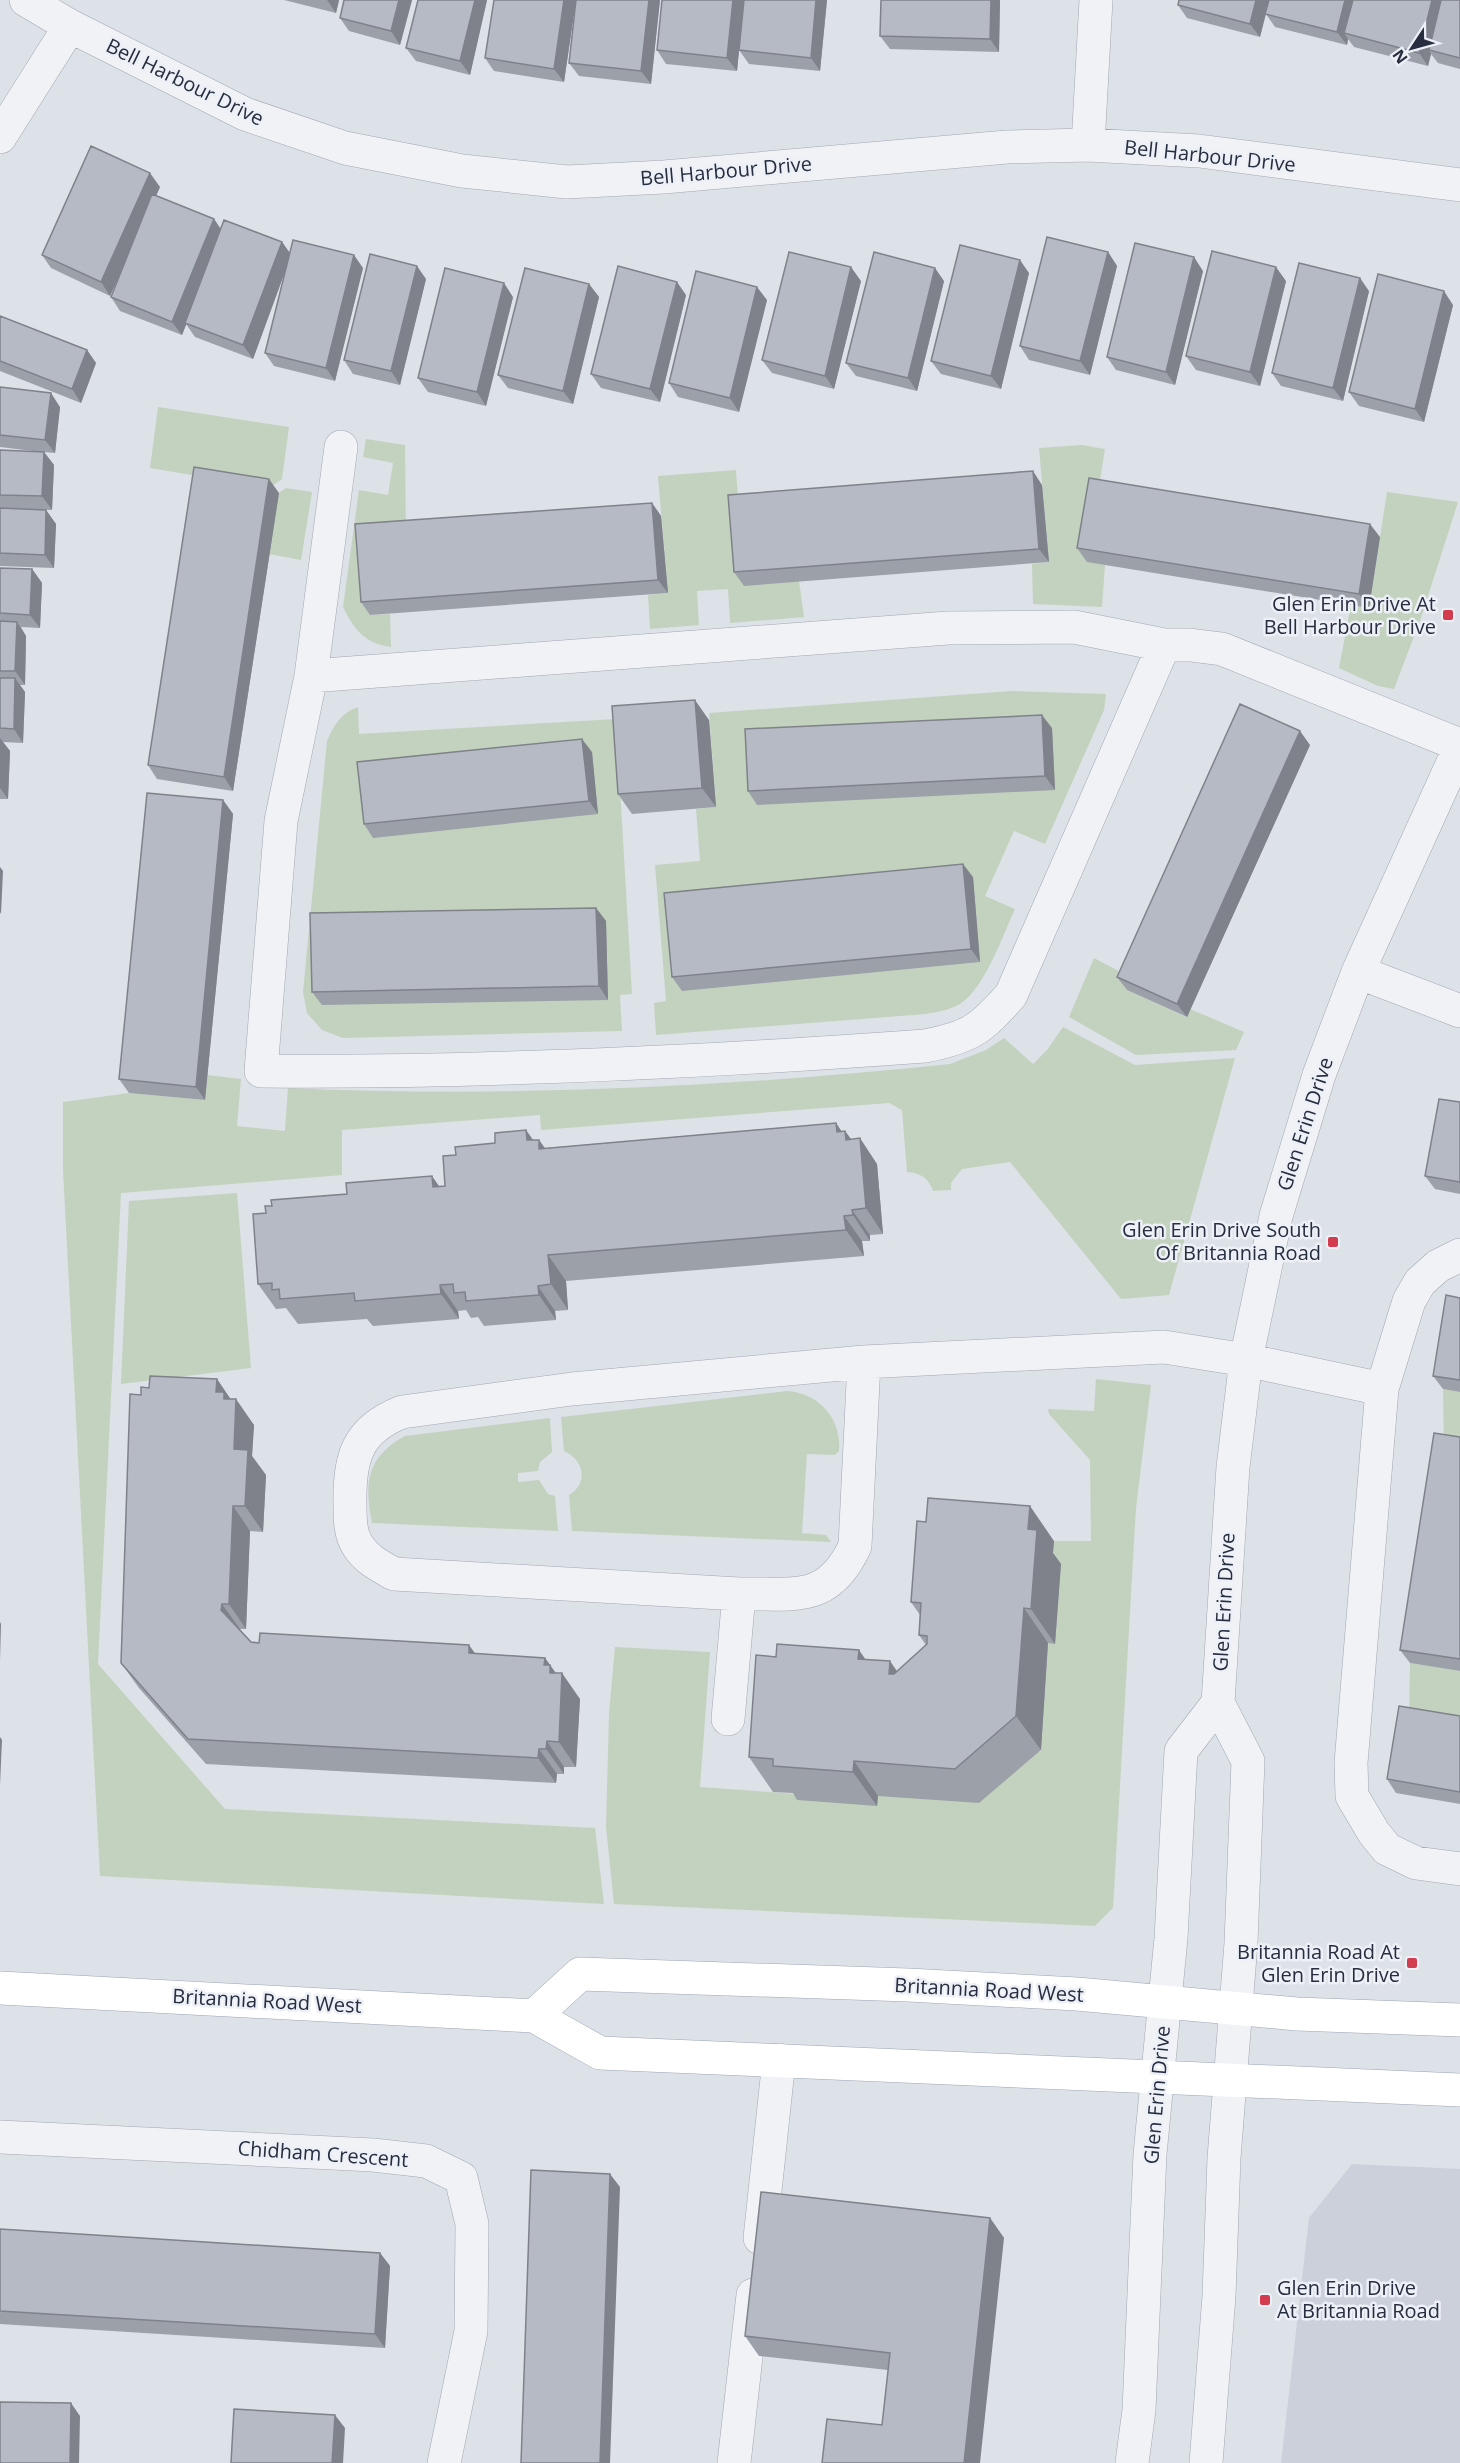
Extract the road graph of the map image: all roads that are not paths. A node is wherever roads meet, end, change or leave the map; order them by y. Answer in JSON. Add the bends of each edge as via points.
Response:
{"nodes":[{"id":1,"x":26,"y":0,"type":"edge"},
{"id":2,"x":1096,"y":0,"type":"edge"},
{"id":3,"x":70,"y":26,"type":"junction"},
{"id":4,"x":0,"y":137,"type":"edge"},
{"id":5,"x":1088,"y":145,"type":"junction"},
{"id":6,"x":1460,"y":185,"type":"edge"},
{"id":7,"x":341,"y":447,"type":"dead end"},
{"id":8,"x":1164,"y":645,"type":"junction"},
{"id":9,"x":311,"y":676,"type":"junction"},
{"id":10,"x":1460,"y":746,"type":"edge"},
{"id":11,"x":1358,"y":972,"type":"junction"},
{"id":12,"x":1460,"y":1011,"type":"edge"},
{"id":13,"x":1460,"y":1255,"type":"edge"},
{"id":14,"x":1246,"y":1360,"type":"junction"},
{"id":15,"x":864,"y":1362,"type":"junction"},
{"id":16,"x":1382,"y":1389,"type":"junction"},
{"id":17,"x":739,"y":1594,"type":"junction"},
{"id":18,"x":1218,"y":1703,"type":"junction"},
{"id":19,"x":728,"y":1719,"type":"dead end"},
{"id":20,"x":1460,"y":1869,"type":"edge"},
{"id":21,"x":0,"y":1988,"type":"edge"},
{"id":22,"x":1166,"y":2002,"type":"junction"},
{"id":23,"x":1235,"y":2008,"type":"junction"},
{"id":24,"x":534,"y":2016,"type":"junction"},
{"id":25,"x":1460,"y":2020,"type":"edge"},
{"id":26,"x":779,"y":2060,"type":"junction"},
{"id":27,"x":1158,"y":2076,"type":"junction"},
{"id":28,"x":1230,"y":2079,"type":"junction"},
{"id":29,"x":1460,"y":2090,"type":"edge"},
{"id":30,"x":0,"y":2137,"type":"edge"},
{"id":31,"x":444,"y":2463,"type":"edge"},
{"id":32,"x":734,"y":2463,"type":"edge"},
{"id":33,"x":1132,"y":2463,"type":"edge"},
{"id":34,"x":1206,"y":2463,"type":"edge"}],
"edges":[{"from":1,"to":3,"type":"street","name":"Bell Harbour Drive"},
{"from":2,"to":5,"type":"street"},
{"from":3,"to":4,"type":"street"},
{"from":3,"to":5,"type":"street","name":"Bell Harbour Drive","via":[[245,114],[345,148],[462,171],[567,182],[1007,147]]},
{"from":5,"to":6,"type":"street","name":"Bell Harbour Drive","via":[[1199,152]]},
{"from":7,"to":9,"type":"street"},
{"from":8,"to":9,"type":"street","via":[[1074,627],[948,628]]},
{"from":8,"to":9,"type":"street","via":[[1011,995],[984,1025],[953,1040],[925,1046],[662,1063],[404,1072],[261,1071],[281,821]]},
{"from":8,"to":10,"type":"street","via":[[1222,649]]},
{"from":10,"to":11,"type":"street","name":"Glen Erin Drive"},
{"from":11,"to":12,"type":"street"},
{"from":11,"to":14,"type":"street","name":"Glen Erin Drive","via":[[1319,1076],[1276,1216]]},
{"from":13,"to":16,"type":"street","via":[[1438,1266],[1420,1282],[1409,1301]]},
{"from":14,"to":15,"type":"street","via":[[1164,1347]]},
{"from":14,"to":16,"type":"street"},
{"from":14,"to":18,"type":"street","name":"Glen Erin Drive","via":[[1233,1467]]},
{"from":15,"to":17,"type":"street","via":[[855,1546],[844,1570],[822,1589]]},
{"from":15,"to":17,"type":"street","via":[[572,1389],[402,1412],[377,1424],[355,1452],[349,1473],[351,1527],[356,1545],[372,1562],[394,1574]]},
{"from":16,"to":20,"type":"street","via":[[1351,1763],[1352,1796],[1387,1849],[1416,1863]]},
{"from":17,"to":19,"type":"street"},
{"from":18,"to":22,"type":"street","name":"Glen Erin Drive","via":[[1181,1751]]},
{"from":18,"to":23,"type":"street","via":[[1248,1761]]},
{"from":21,"to":24,"type":"main road","name":"Britannia Road West"},
{"from":22,"to":23,"type":"main road","name":"Britannia Road West"},
{"from":22,"to":24,"type":"main road","name":"Britannia Road West","via":[[908,1985],[580,1974]]},
{"from":22,"to":27,"type":"street","name":"Glen Erin Drive"},
{"from":23,"to":25,"type":"main road","name":"Britannia Road West"},
{"from":23,"to":28,"type":"street"},
{"from":24,"to":26,"type":"main road","name":"Britannia Road West","via":[[600,2053]]},
{"from":26,"to":27,"type":"main road","name":"Britannia Road West"},
{"from":26,"to":32,"type":"street"},
{"from":27,"to":28,"type":"main road","name":"Britannia Road West"},
{"from":27,"to":33,"type":"street","name":"Glen Erin Drive","via":[[1150,2154],[1139,2410]]},
{"from":28,"to":29,"type":"main road","name":"Britannia Road West"},
{"from":28,"to":34,"type":"street"},
{"from":30,"to":31,"type":"street","name":"Chidham Crescent","via":[[373,2155],[426,2161],[461,2178],[472,2224],[471,2331]]}]}
